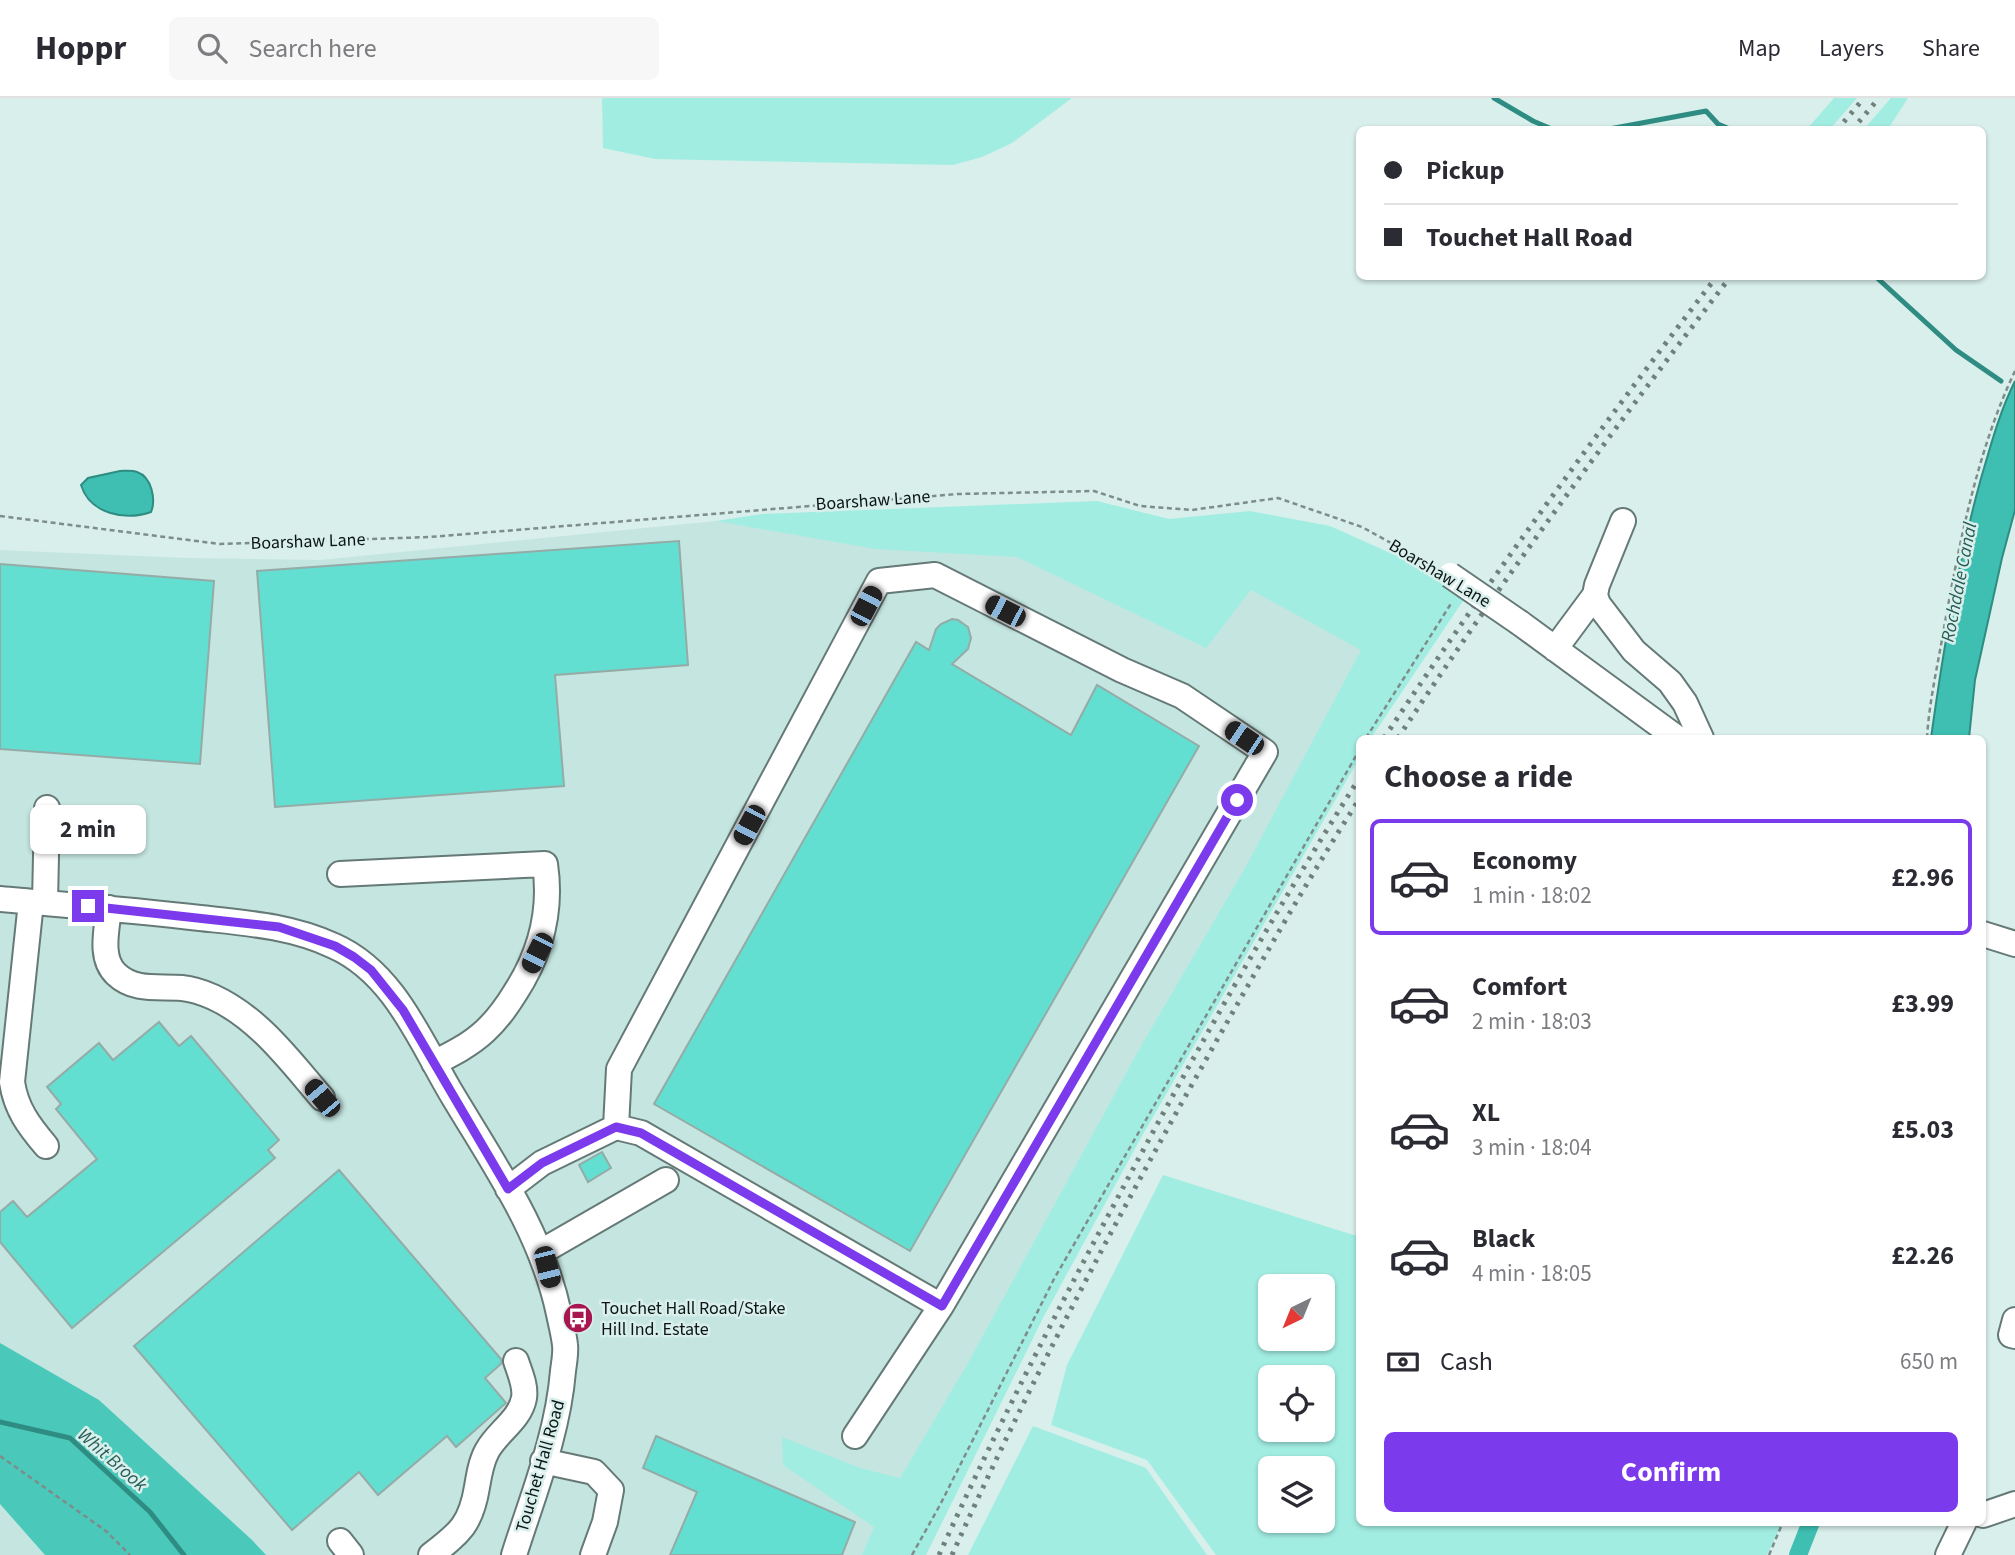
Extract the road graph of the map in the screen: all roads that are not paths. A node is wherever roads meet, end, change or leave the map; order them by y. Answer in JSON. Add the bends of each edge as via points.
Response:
{"nodes":[{"id":1,"x":1623,"y":521,"type":"dead end"},
{"id":2,"x":1457,"y":580,"type":"road end"},
{"id":3,"x":1595,"y":596,"type":"junction"},
{"id":4,"x":1555,"y":649,"type":"junction"},
{"id":5,"x":1673,"y":735,"type":"edge"},
{"id":6,"x":1700,"y":735,"type":"edge"},
{"id":7,"x":47,"y":808,"type":"dead end"},
{"id":8,"x":340,"y":874,"type":"dead end"},
{"id":9,"x":0,"y":899,"type":"edge"},
{"id":10,"x":38,"y":902,"type":"junction"},
{"id":11,"x":109,"y":908,"type":"junction"},
{"id":12,"x":1986,"y":935,"type":"edge"},
{"id":13,"x":2015,"y":944,"type":"edge"},
{"id":14,"x":434,"y":1063,"type":"junction"},
{"id":15,"x":322,"y":1098,"type":"dead end"},
{"id":16,"x":616,"y":1127,"type":"junction"},
{"id":17,"x":46,"y":1146,"type":"dead end"},
{"id":18,"x":666,"y":1180,"type":"dead end"},
{"id":19,"x":508,"y":1189,"type":"junction"},
{"id":20,"x":541,"y":1252,"type":"junction"},
{"id":21,"x":942,"y":1306,"type":"junction"},
{"id":22,"x":2015,"y":1320,"type":"edge"},
{"id":23,"x":2015,"y":1336,"type":"edge"},
{"id":24,"x":516,"y":1362,"type":"dead end"},
{"id":25,"x":855,"y":1436,"type":"dead end"},
{"id":26,"x":543,"y":1461,"type":"junction"},
{"id":27,"x":2015,"y":1504,"type":"edge"},
{"id":28,"x":1986,"y":1513,"type":"edge"},
{"id":29,"x":1962,"y":1526,"type":"edge"},
{"id":30,"x":431,"y":1555,"type":"edge"},
{"id":31,"x":514,"y":1555,"type":"edge"},
{"id":32,"x":593,"y":1555,"type":"edge"},
{"id":33,"x":1948,"y":1555,"type":"edge"}],
"edges":[{"from":1,"to":3,"type":"street"},
{"from":2,"to":4,"type":"street","name":"Boarshaw Lane","bridge":true},
{"from":3,"to":4,"type":"street"},
{"from":3,"to":6,"type":"street","via":[[1634,651],[1670,682]]},
{"from":4,"to":5,"type":"street","name":"Boarshaw Lane"},
{"from":7,"to":10,"type":"street"},
{"from":8,"to":14,"type":"street","via":[[545,864],[549,888],[546,919],[524,980],[488,1029]]},
{"from":9,"to":10,"type":"street","name":"Touchet Hall Road"},
{"from":10,"to":11,"type":"street","name":"Touchet Hall Road"},
{"from":10,"to":17,"type":"street","via":[[12,1083],[21,1114]]},
{"from":11,"to":14,"type":"street","name":"Touchet Hall Road","via":[[279,927],[335,946],[371,970],[411,1021]]},
{"from":11,"to":15,"type":"street","via":[[106,955],[117,975],[138,986],[185,988],[233,1008],[283,1052]]},
{"from":12,"to":13,"type":"street"},
{"from":14,"to":19,"type":"street","name":"Touchet Hall Road"},
{"from":16,"to":19,"type":"street","via":[[542,1163]]},
{"from":16,"to":21,"type":"street","via":[[641,1133]]},
{"from":16,"to":21,"type":"street","via":[[619,1069],[879,581],[935,575],[1182,696],[1265,752]]},
{"from":18,"to":20,"type":"street"},
{"from":19,"to":20,"type":"street","name":"Touchet Hall Road"},
{"from":20,"to":26,"type":"street","name":"Touchet Hall Road","via":[[565,1346],[562,1390]]},
{"from":21,"to":25,"type":"street"},
{"from":22,"to":23,"type":"street","via":[[2011,1335]]},
{"from":24,"to":30,"type":"street","via":[[523,1402],[486,1453],[466,1524]]},
{"from":26,"to":31,"type":"street","name":"Touchet Hall Road"},
{"from":26,"to":32,"type":"street","via":[[594,1472],[611,1490]]},
{"from":27,"to":28,"type":"street"},
{"from":29,"to":33,"type":"street"}]}
